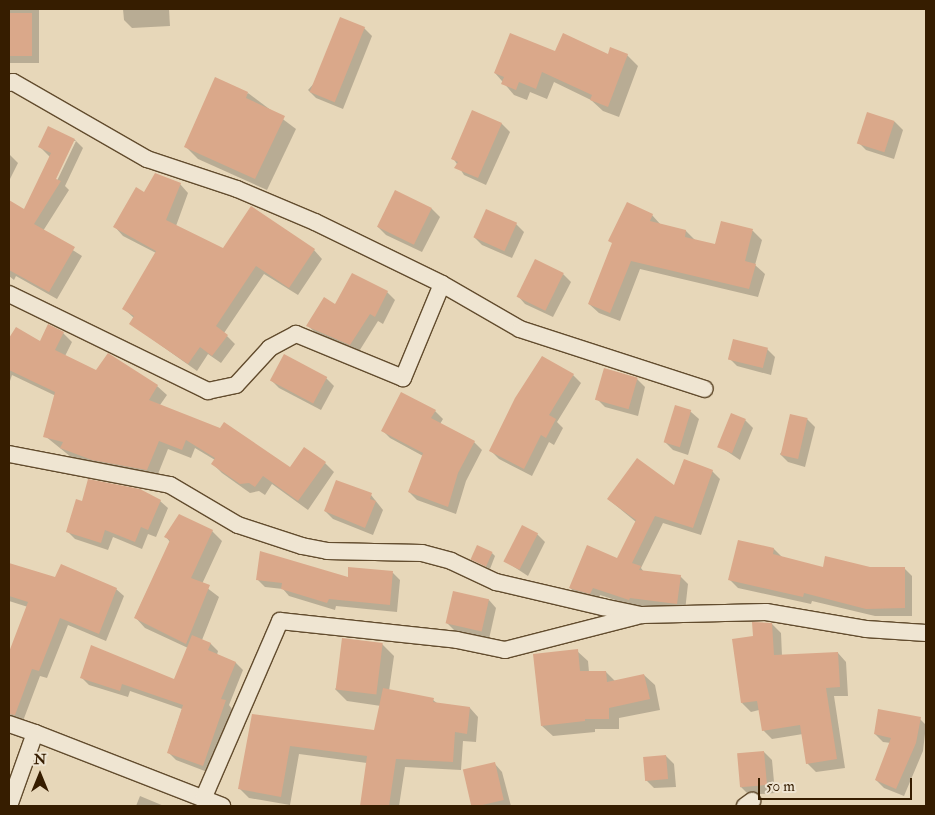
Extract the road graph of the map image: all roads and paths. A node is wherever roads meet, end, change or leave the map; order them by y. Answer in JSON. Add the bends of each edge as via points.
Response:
{"nodes":[{"id":1,"x":9,"y":83,"type":"edge"},
{"id":2,"x":442,"y":284,"type":"junction"},
{"id":3,"x":9,"y":294,"type":"edge"},
{"id":4,"x":705,"y":389,"type":"dead end"},
{"id":5,"x":9,"y":454,"type":"edge"},
{"id":6,"x":642,"y":615,"type":"junction"},
{"id":7,"x":926,"y":633,"type":"edge"},
{"id":8,"x":9,"y":724,"type":"edge"},
{"id":9,"x":35,"y":733,"type":"junction"},
{"id":10,"x":203,"y":799,"type":"junction"},
{"id":11,"x":9,"y":806,"type":"edge"},
{"id":12,"x":222,"y":806,"type":"edge"}],
"edges":[{"from":1,"to":2,"type":"street","via":[[13,82],[147,159],[237,189]]},
{"from":2,"to":3,"type":"street","via":[[403,378],[296,334],[270,348],[236,385],[208,391]]},
{"from":2,"to":4,"type":"street","via":[[520,330]]},
{"from":5,"to":6,"type":"street","via":[[170,485],[238,525],[302,546],[327,551],[422,553],[451,560],[496,582]]},
{"from":6,"to":7,"type":"street","via":[[766,612],[866,629]]},
{"from":6,"to":10,"type":"street","via":[[505,650],[457,640],[280,621]]},
{"from":8,"to":9,"type":"street"},
{"from":9,"to":10,"type":"street"},
{"from":9,"to":11,"type":"street"},
{"from":10,"to":12,"type":"street"}]}
